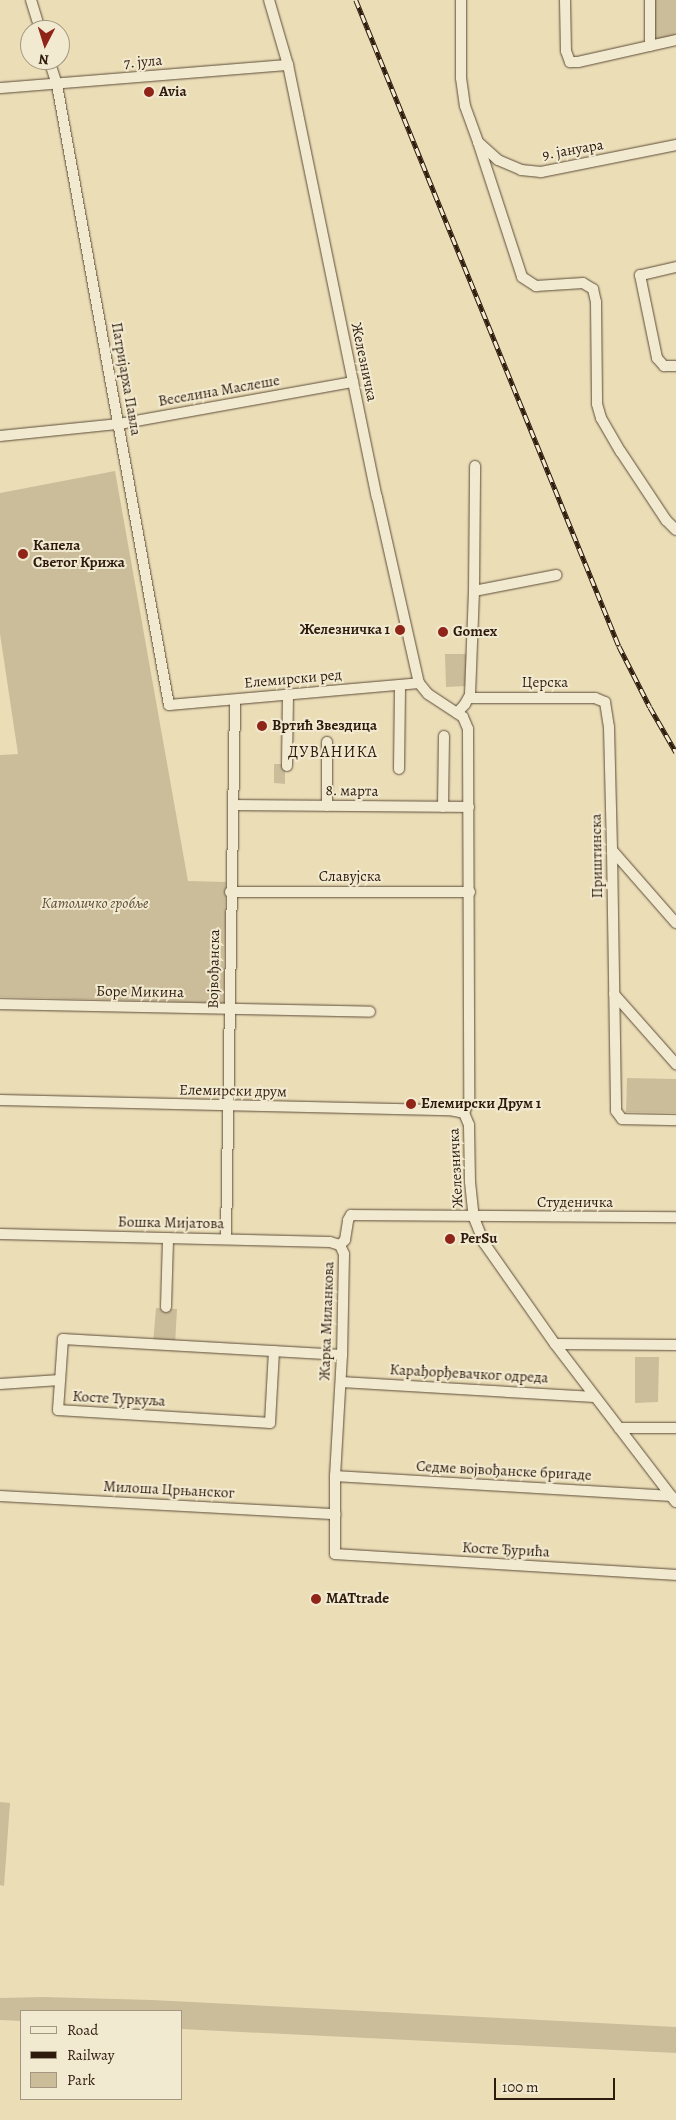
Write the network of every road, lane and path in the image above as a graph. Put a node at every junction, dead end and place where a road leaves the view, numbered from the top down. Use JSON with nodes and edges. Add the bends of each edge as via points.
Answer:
{"nodes":[{"id":1,"x":31,"y":0,"type":"edge"},
{"id":2,"x":270,"y":0,"type":"edge"},
{"id":3,"x":461,"y":0,"type":"edge"},
{"id":4,"x":565,"y":0,"type":"edge"},
{"id":5,"x":650,"y":0,"type":"edge"},
{"id":6,"x":37,"y":20,"type":"edge"},
{"id":7,"x":676,"y":40,"type":"edge"},
{"id":8,"x":650,"y":46,"type":"junction"},
{"id":9,"x":288,"y":65,"type":"junction"},
{"id":10,"x":52,"y":70,"type":"edge"},
{"id":11,"x":57,"y":85,"type":"junction"},
{"id":12,"x":0,"y":88,"type":"edge"},
{"id":13,"x":478,"y":142,"type":"junction"},
{"id":14,"x":676,"y":145,"type":"edge"},
{"id":15,"x":676,"y":267,"type":"edge"},
{"id":16,"x":676,"y":366,"type":"edge"},
{"id":17,"x":353,"y":382,"type":"junction"},
{"id":18,"x":119,"y":424,"type":"junction"},
{"id":19,"x":0,"y":436,"type":"edge"},
{"id":20,"x":475,"y":466,"type":"dead end"},
{"id":21,"x":676,"y":530,"type":"edge"},
{"id":22,"x":556,"y":575,"type":"dead end"},
{"id":23,"x":474,"y":591,"type":"junction"},
{"id":24,"x":419,"y":683,"type":"junction"},
{"id":25,"x":400,"y":685,"type":"junction"},
{"id":26,"x":288,"y":695,"type":"junction"},
{"id":27,"x":469,"y":698,"type":"junction"},
{"id":28,"x":235,"y":700,"type":"junction"},
{"id":29,"x":169,"y":705,"type":"joint"},
{"id":30,"x":457,"y":713,"type":"junction"},
{"id":31,"x":608,"y":717,"type":"joint"},
{"id":32,"x":444,"y":736,"type":"dead end"},
{"id":33,"x":327,"y":742,"type":"dead end"},
{"id":34,"x":287,"y":766,"type":"dead end"},
{"id":35,"x":399,"y":769,"type":"dead end"},
{"id":36,"x":234,"y":805,"type":"junction"},
{"id":37,"x":327,"y":806,"type":"junction"},
{"id":38,"x":443,"y":807,"type":"junction"},
{"id":39,"x":469,"y":807,"type":"junction"},
{"id":40,"x":612,"y":850,"type":"junction"},
{"id":41,"x":230,"y":892,"type":"junction"},
{"id":42,"x":470,"y":892,"type":"junction"},
{"id":43,"x":676,"y":923,"type":"edge"},
{"id":44,"x":614,"y":994,"type":"junction"},
{"id":45,"x":0,"y":1004,"type":"edge"},
{"id":46,"x":228,"y":1009,"type":"junction"},
{"id":47,"x":370,"y":1012,"type":"dead end"},
{"id":48,"x":676,"y":1064,"type":"edge"},
{"id":49,"x":0,"y":1100,"type":"edge"},
{"id":50,"x":227,"y":1107,"type":"junction"},
{"id":51,"x":464,"y":1113,"type":"junction"},
{"id":52,"x":676,"y":1120,"type":"edge"},
{"id":53,"x":474,"y":1218,"type":"junction"},
{"id":54,"x":676,"y":1218,"type":"edge"},
{"id":55,"x":0,"y":1234,"type":"edge"},
{"id":56,"x":168,"y":1238,"type":"junction"},
{"id":57,"x":226,"y":1240,"type":"junction"},
{"id":58,"x":340,"y":1245,"type":"junction"},
{"id":59,"x":166,"y":1307,"type":"dead end"},
{"id":60,"x":555,"y":1344,"type":"junction"},
{"id":61,"x":676,"y":1345,"type":"edge"},
{"id":62,"x":274,"y":1351,"type":"junction"},
{"id":63,"x":342,"y":1355,"type":"junction"},
{"id":64,"x":60,"y":1380,"type":"junction"},
{"id":65,"x":341,"y":1382,"type":"junction"},
{"id":66,"x":0,"y":1384,"type":"edge"},
{"id":67,"x":595,"y":1397,"type":"junction"},
{"id":68,"x":619,"y":1428,"type":"junction"},
{"id":69,"x":676,"y":1428,"type":"edge"},
{"id":70,"x":335,"y":1476,"type":"junction"},
{"id":71,"x":0,"y":1496,"type":"edge"},
{"id":72,"x":674,"y":1499,"type":"edge"},
{"id":73,"x":336,"y":1514,"type":"junction"},
{"id":74,"x":335,"y":1554,"type":"joint"},
{"id":75,"x":676,"y":1575,"type":"edge"}],
"edges":[{"from":1,"to":6,"type":"street"},
{"from":2,"to":9,"type":"street","name":"Железничка"},
{"from":3,"to":13,"type":"street","name":"9. јануара","via":[[461,78],[468,119]]},
{"from":4,"to":8,"type":"street","via":[[566,51],[570,62]]},
{"from":5,"to":8,"type":"street"},
{"from":7,"to":8,"type":"street"},
{"from":9,"to":11,"type":"street","name":"7. јула"},
{"from":9,"to":17,"type":"street","name":"Железничка"},
{"from":10,"to":11,"type":"street","name":"Патријарха Павла"},
{"from":11,"to":12,"type":"street","name":"7. јула"},
{"from":11,"to":18,"type":"street","name":"Патријарха Павла"},
{"from":13,"to":14,"type":"street","name":"9. јануара","via":[[504,164],[531,172]]},
{"from":13,"to":21,"type":"street","via":[[522,278],[536,286],[583,284],[593,289],[596,302],[597,404],[601,418],[666,520]]},
{"from":15,"to":16,"type":"street","via":[[640,275],[657,358],[664,366]]},
{"from":17,"to":18,"type":"street","name":"Веселина Маслеше"},
{"from":17,"to":24,"type":"street","name":"Железничка"},
{"from":18,"to":19,"type":"street","name":"Веселина Маслеше"},
{"from":18,"to":29,"type":"street","name":"Патријарха Павла"},
{"from":20,"to":23,"type":"street"},
{"from":22,"to":23,"type":"street"},
{"from":23,"to":27,"type":"street"},
{"from":24,"to":25,"type":"street","name":"Елемирски ред"},
{"from":24,"to":30,"type":"street","name":"Железничка","via":[[428,694]]},
{"from":25,"to":26,"type":"street","name":"Елемирски ред"},
{"from":25,"to":35,"type":"street"},
{"from":26,"to":28,"type":"street","name":"Елемирски ред"},
{"from":26,"to":34,"type":"street"},
{"from":27,"to":30,"type":"street"},
{"from":27,"to":31,"type":"street","name":"Церска","via":[[595,698],[606,702]]},
{"from":28,"to":29,"type":"street","name":"Елемирски ред"},
{"from":28,"to":36,"type":"street","name":"Војвођанска"},
{"from":30,"to":39,"type":"street","name":"Железничка","via":[[463,717],[469,735]]},
{"from":31,"to":40,"type":"street","name":"Приштинска"},
{"from":32,"to":38,"type":"street"},
{"from":33,"to":37,"type":"street"},
{"from":36,"to":37,"type":"street","name":"8. марта"},
{"from":36,"to":41,"type":"street","name":"Војвођанска"},
{"from":37,"to":38,"type":"street","name":"8. марта"},
{"from":38,"to":39,"type":"street","name":"8. марта"},
{"from":39,"to":42,"type":"street","name":"Железничка"},
{"from":40,"to":43,"type":"street"},
{"from":40,"to":44,"type":"street","name":"Приштинска"},
{"from":41,"to":42,"type":"street","name":"Славујска"},
{"from":41,"to":46,"type":"street","name":"Војвођанска"},
{"from":42,"to":51,"type":"street","name":"Железничка","via":[[469,1101]]},
{"from":44,"to":48,"type":"street"},
{"from":44,"to":52,"type":"street","name":"Приштинска","via":[[616,1115],[622,1119]]},
{"from":45,"to":46,"type":"street","name":"Боре Микина"},
{"from":46,"to":47,"type":"street","name":"Боре Микина"},
{"from":46,"to":50,"type":"street","name":"Војвођанска"},
{"from":49,"to":50,"type":"street","name":"Елемирски друм"},
{"from":50,"to":51,"type":"street","name":"Елемирски друм","via":[[450,1110]]},
{"from":50,"to":57,"type":"street","name":"Војвођанска"},
{"from":51,"to":53,"type":"street","name":"Железничка","via":[[469,1125]]},
{"from":53,"to":54,"type":"street","name":"Студеничка"},
{"from":53,"to":58,"type":"street","name":"Жарка Миланкова","via":[[351,1216],[345,1240]]},
{"from":53,"to":60,"type":"street","name":"Железничка","via":[[493,1258]]},
{"from":55,"to":56,"type":"street","name":"Бошка Мијатова"},
{"from":56,"to":57,"type":"street","name":"Бошка Мијатова"},
{"from":56,"to":59,"type":"street"},
{"from":57,"to":58,"type":"street","name":"Бошка Мијатова","via":[[330,1242]]},
{"from":58,"to":63,"type":"street","name":"Жарка Миланкова","via":[[344,1254]]},
{"from":60,"to":61,"type":"street"},
{"from":60,"to":67,"type":"street","name":"Железничка"},
{"from":62,"to":63,"type":"street","name":"Косте Туркуља"},
{"from":62,"to":64,"type":"street","name":"Косте Туркуља","via":[[63,1339]]},
{"from":62,"to":64,"type":"street","name":"Косте Туркуља","via":[[270,1423],[58,1410]]},
{"from":63,"to":65,"type":"street","name":"Жарка Миланкова"},
{"from":64,"to":66,"type":"street"},
{"from":65,"to":67,"type":"street","name":"Карађорђевачког одреда"},
{"from":65,"to":70,"type":"street","name":"Жарка Миланкова"},
{"from":67,"to":68,"type":"street","name":"Железничка"},
{"from":68,"to":69,"type":"street"},
{"from":68,"to":72,"type":"street","name":"Железничка"},
{"from":70,"to":72,"type":"street","name":"Седме војвођанске бригаде"},
{"from":70,"to":73,"type":"street","name":"Жарка Миланкова"},
{"from":71,"to":73,"type":"street","name":"Милоша Црњанског"},
{"from":73,"to":74,"type":"street","name":"Жарка Миланкова"},
{"from":74,"to":75,"type":"street","name":"Косте Ђурића"}]}
